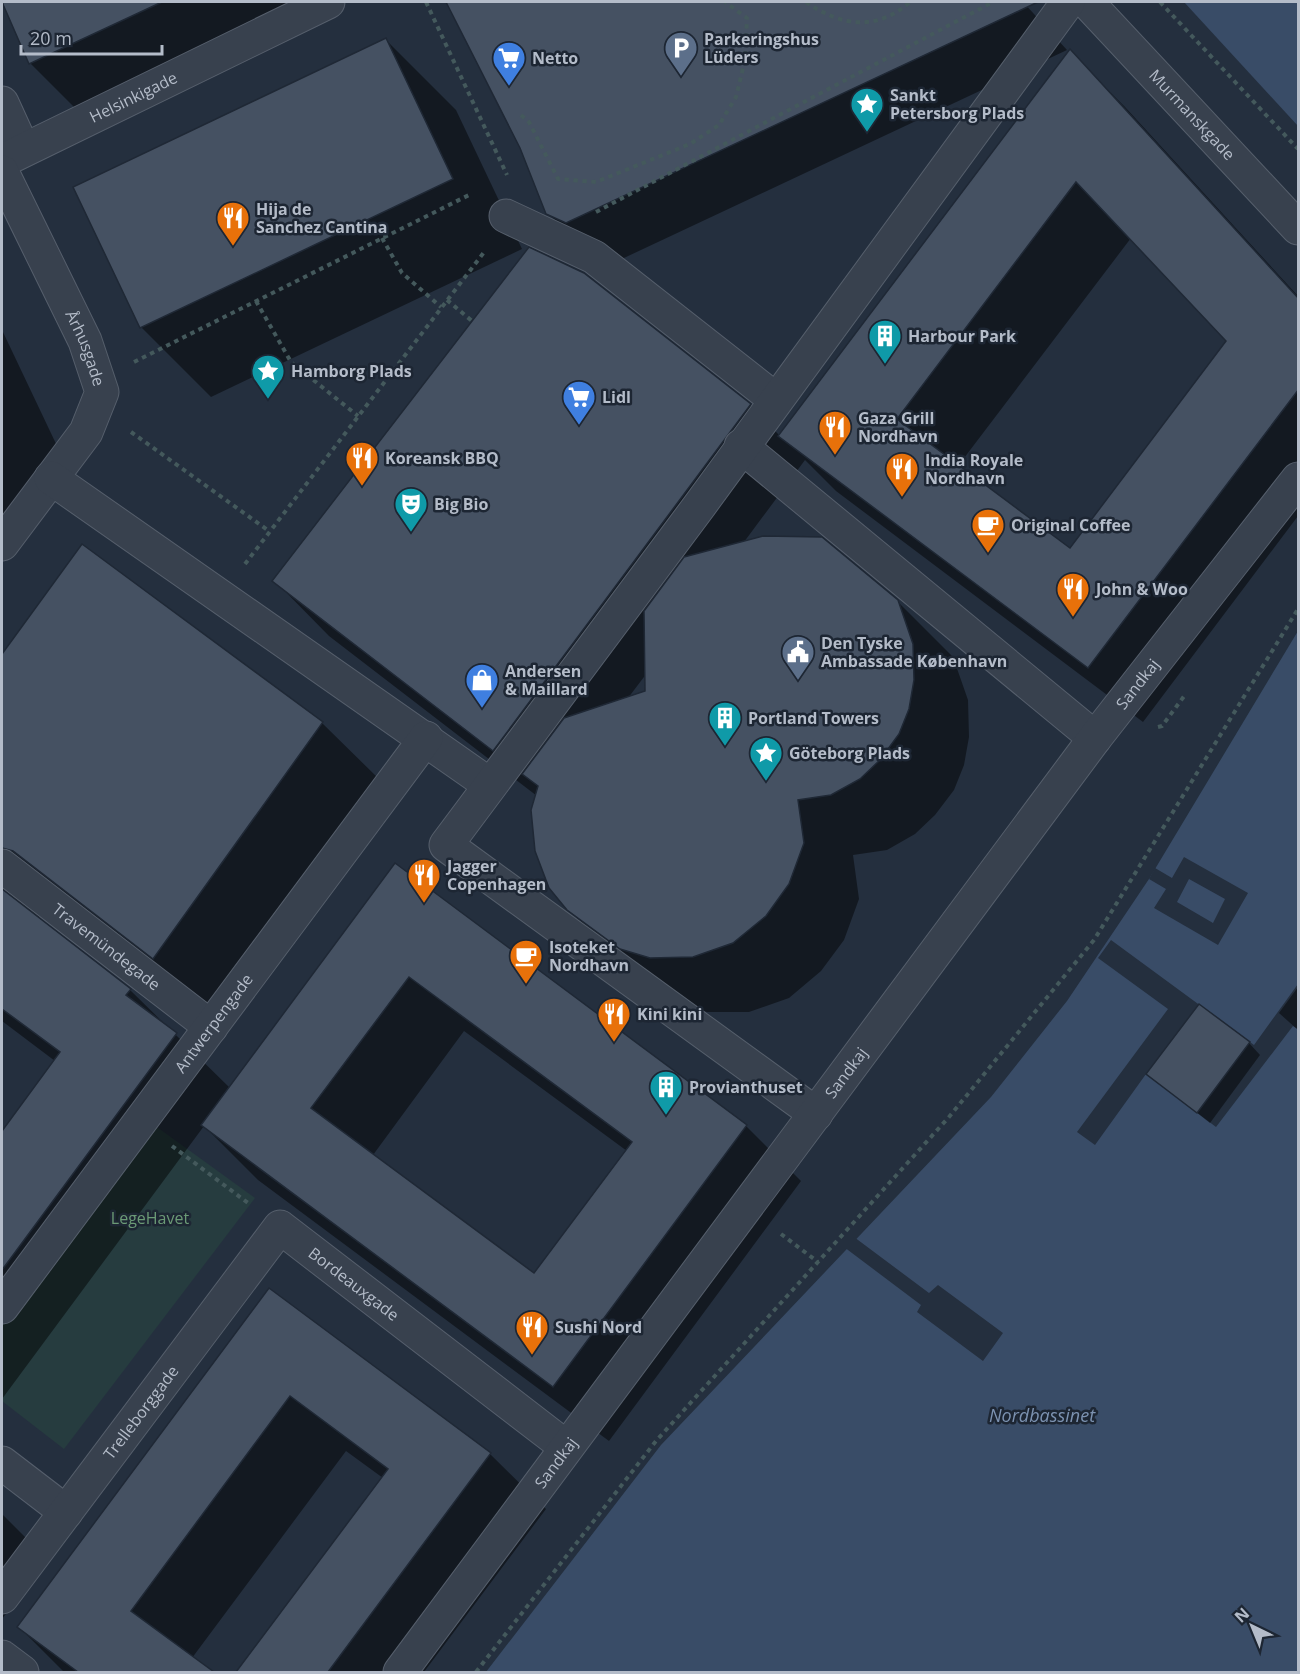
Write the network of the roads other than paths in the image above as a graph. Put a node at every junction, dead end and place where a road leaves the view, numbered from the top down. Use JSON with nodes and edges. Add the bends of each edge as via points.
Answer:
{"nodes":[{"id":1,"x":328,"y":2,"type":"edge"},
{"id":2,"x":1068,"y":2,"type":"edge"},
{"id":3,"x":1088,"y":2,"type":"edge"},
{"id":4,"x":2,"y":103,"type":"edge"},
{"id":5,"x":9,"y":161,"type":"edge"},
{"id":6,"x":506,"y":216,"type":"road end"},
{"id":7,"x":1299,"y":228,"type":"edge"},
{"id":8,"x":776,"y":400,"type":"junction"},
{"id":9,"x":741,"y":446,"type":"junction"},
{"id":10,"x":51,"y":478,"type":"junction"},
{"id":11,"x":1299,"y":479,"type":"edge"},
{"id":12,"x":2,"y":544,"type":"edge"},
{"id":13,"x":426,"y":738,"type":"junction"},
{"id":14,"x":1095,"y":738,"type":"junction"},
{"id":15,"x":490,"y":785,"type":"junction"},
{"id":16,"x":2,"y":866,"type":"edge"},
{"id":17,"x":211,"y":1027,"type":"junction"},
{"id":18,"x":816,"y":1114,"type":"junction"},
{"id":19,"x":280,"y":1227,"type":"joint"},
{"id":20,"x":2,"y":1307,"type":"edge"},
{"id":21,"x":567,"y":1447,"type":"junction"},
{"id":22,"x":2,"y":1463,"type":"edge"},
{"id":23,"x":66,"y":1512,"type":"junction"},
{"id":24,"x":2,"y":1597,"type":"edge"},
{"id":25,"x":2,"y":1657,"type":"edge"},
{"id":26,"x":22,"y":1672,"type":"edge"},
{"id":27,"x":400,"y":1672,"type":"edge"}],
"edges":[{"from":1,"to":5,"type":"street","name":"Helsinkigade"},
{"from":2,"to":8,"type":"street"},
{"from":3,"to":7,"type":"street","name":"Murmanskgade"},
{"from":4,"to":5,"type":"street","name":"Århusgade"},
{"from":5,"to":10,"type":"street","name":"Århusgade","via":[[86,340],[97,393],[86,432]]},
{"from":6,"to":8,"type":"street","via":[[594,257]]},
{"from":8,"to":9,"type":"street"},
{"from":9,"to":14,"type":"street"},
{"from":9,"to":15,"type":"street"},
{"from":10,"to":12,"type":"street","name":"Århusgade"},
{"from":10,"to":13,"type":"street"},
{"from":11,"to":14,"type":"street","name":"Sandkaj"},
{"from":13,"to":15,"type":"street"},
{"from":13,"to":17,"type":"street","name":"Antwerpengade"},
{"from":14,"to":18,"type":"street","name":"Sandkaj"},
{"from":15,"to":18,"type":"street","via":[[446,845]]},
{"from":16,"to":17,"type":"street","name":"Travemündegade"},
{"from":17,"to":20,"type":"street","name":"Antwerpengade"},
{"from":18,"to":21,"type":"street","name":"Sandkaj"},
{"from":19,"to":21,"type":"street","name":"Bordeauxgade"},
{"from":19,"to":23,"type":"street","name":"Trelleborggade"},
{"from":21,"to":27,"type":"street","name":"Sandkaj"},
{"from":22,"to":23,"type":"street"},
{"from":23,"to":24,"type":"street","name":"Trelleborggade"},
{"from":25,"to":26,"type":"street"}]}
